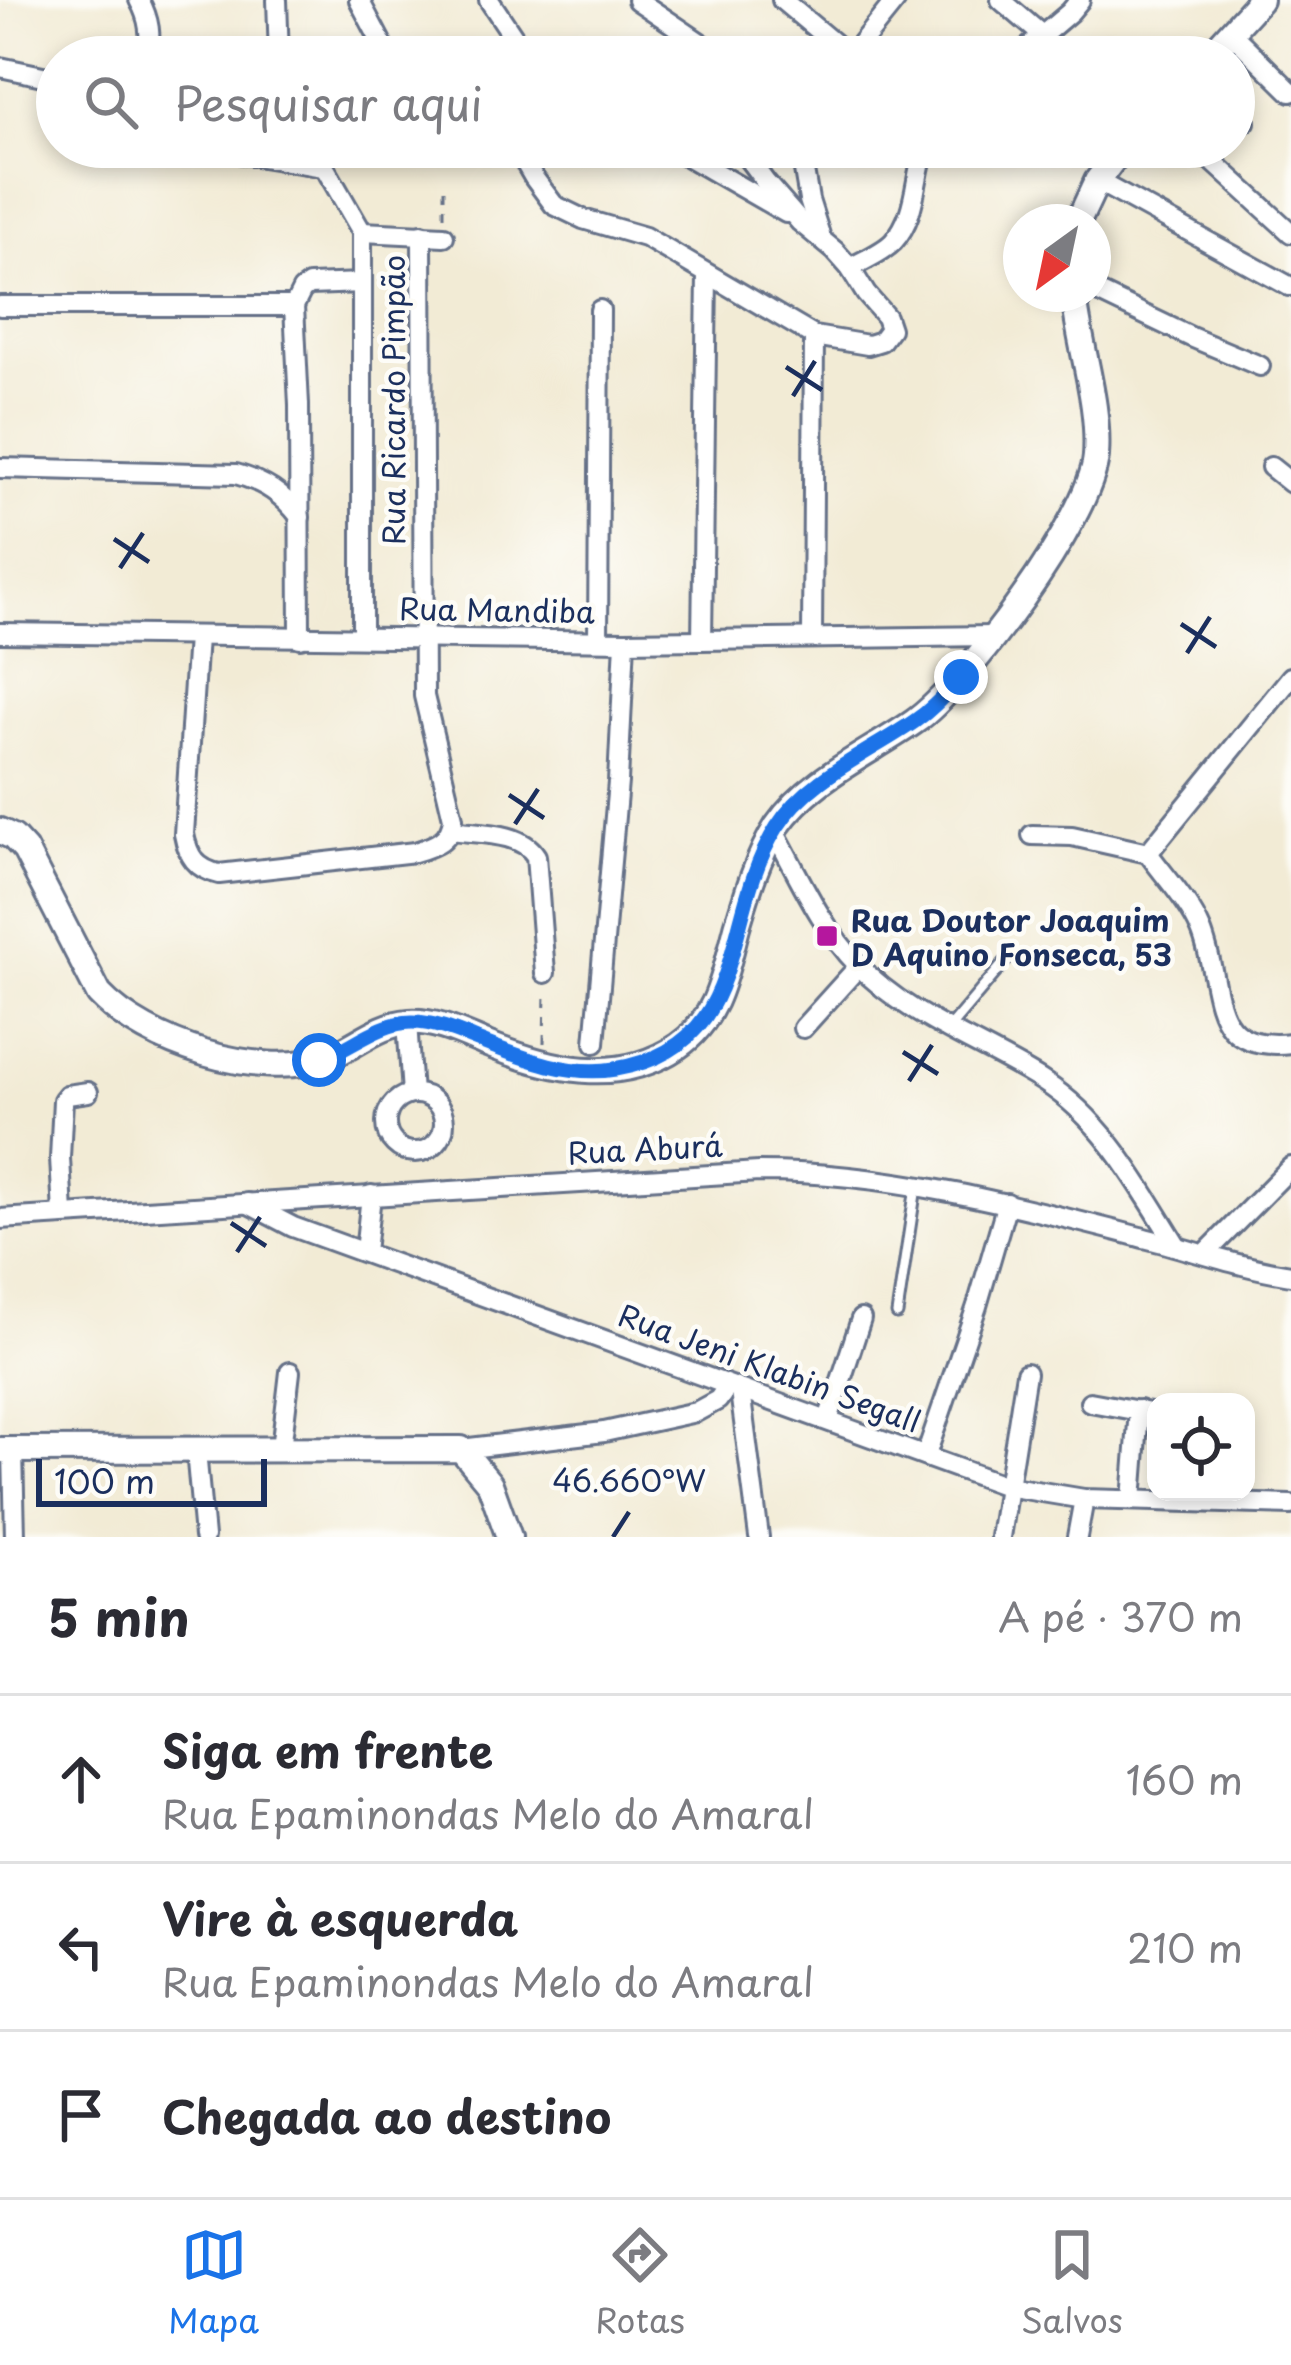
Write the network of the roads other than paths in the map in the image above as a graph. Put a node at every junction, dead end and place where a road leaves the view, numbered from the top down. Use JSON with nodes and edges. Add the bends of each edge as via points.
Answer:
{"nodes":[{"id":1,"x":140,"y":0,"type":"edge"},
{"id":2,"x":277,"y":0,"type":"edge"},
{"id":3,"x":359,"y":0,"type":"edge"},
{"id":4,"x":489,"y":0,"type":"edge"},
{"id":5,"x":637,"y":0,"type":"edge"},
{"id":6,"x":782,"y":0,"type":"edge"},
{"id":7,"x":896,"y":0,"type":"edge"},
{"id":8,"x":1001,"y":0,"type":"edge"},
{"id":9,"x":1080,"y":0,"type":"edge"},
{"id":10,"x":1260,"y":0,"type":"edge"},
{"id":11,"x":1230,"y":32,"type":"junction"},
{"id":12,"x":151,"y":36,"type":"edge"},
{"id":13,"x":278,"y":36,"type":"edge"},
{"id":14,"x":378,"y":36,"type":"edge"},
{"id":15,"x":506,"y":36,"type":"edge"},
{"id":16,"x":690,"y":36,"type":"edge"},
{"id":17,"x":825,"y":36,"type":"edge"},
{"id":18,"x":867,"y":36,"type":"edge"},
{"id":19,"x":1043,"y":36,"type":"joint"},
{"id":20,"x":1226,"y":36,"type":"edge"},
{"id":21,"x":1234,"y":36,"type":"edge"},
{"id":22,"x":1255,"y":57,"type":"edge"},
{"id":23,"x":0,"y":67,"type":"edge"},
{"id":24,"x":36,"y":75,"type":"edge"},
{"id":25,"x":1291,"y":92,"type":"edge"},
{"id":26,"x":325,"y":168,"type":"edge"},
{"id":27,"x":529,"y":168,"type":"edge"},
{"id":28,"x":707,"y":168,"type":"edge"},
{"id":29,"x":756,"y":168,"type":"edge"},
{"id":30,"x":804,"y":168,"type":"edge"},
{"id":31,"x":918,"y":168,"type":"edge"},
{"id":32,"x":1107,"y":168,"type":"edge"},
{"id":33,"x":1220,"y":168,"type":"edge"},
{"id":34,"x":1096,"y":182,"type":"junction"},
{"id":35,"x":1086,"y":204,"type":"edge"},
{"id":36,"x":800,"y":222,"type":"junction"},
{"id":37,"x":362,"y":232,"type":"junction"},
{"id":38,"x":1291,"y":232,"type":"edge"},
{"id":39,"x":422,"y":234,"type":"junction"},
{"id":40,"x":444,"y":236,"type":"road end"},
{"id":41,"x":821,"y":238,"type":"junction"},
{"id":42,"x":850,"y":268,"type":"junction"},
{"id":43,"x":707,"y":275,"type":"junction"},
{"id":44,"x":362,"y":283,"type":"junction"},
{"id":45,"x":1289,"y":286,"type":"edge"},
{"id":46,"x":1111,"y":298,"type":"edge"},
{"id":47,"x":0,"y":306,"type":"edge"},
{"id":48,"x":294,"y":306,"type":"junction"},
{"id":49,"x":600,"y":310,"type":"dead end"},
{"id":50,"x":1077,"y":312,"type":"edge"},
{"id":51,"x":814,"y":336,"type":"junction"},
{"id":52,"x":1260,"y":367,"type":"dead end"},
{"id":53,"x":1271,"y":467,"type":"dead end"},
{"id":54,"x":0,"y":468,"type":"edge"},
{"id":55,"x":1291,"y":483,"type":"edge"},
{"id":56,"x":300,"y":517,"type":"junction"},
{"id":57,"x":0,"y":633,"type":"edge"},
{"id":58,"x":993,"y":636,"type":"junction"},
{"id":59,"x":197,"y":637,"type":"junction"},
{"id":60,"x":300,"y":638,"type":"junction"},
{"id":61,"x":362,"y":638,"type":"junction"},
{"id":62,"x":812,"y":638,"type":"junction"},
{"id":63,"x":422,"y":639,"type":"junction"},
{"id":64,"x":598,"y":640,"type":"junction"},
{"id":65,"x":702,"y":640,"type":"junction"},
{"id":66,"x":625,"y":641,"type":"junction"},
{"id":67,"x":1291,"y":677,"type":"edge"},
{"id":68,"x":452,"y":830,"type":"junction"},
{"id":69,"x":0,"y":831,"type":"edge"},
{"id":70,"x":774,"y":831,"type":"junction"},
{"id":71,"x":1032,"y":835,"type":"dead end"},
{"id":72,"x":1148,"y":853,"type":"junction"},
{"id":73,"x":1005,"y":962,"type":"dead end"},
{"id":74,"x":859,"y":966,"type":"junction"},
{"id":75,"x":545,"y":973,"type":"road end"},
{"id":76,"x":407,"y":1022,"type":"junction"},
{"id":77,"x":803,"y":1028,"type":"dead end"},
{"id":78,"x":948,"y":1029,"type":"junction"},
{"id":79,"x":596,"y":1043,"type":"dead end"},
{"id":80,"x":1291,"y":1043,"type":"edge"},
{"id":81,"x":88,"y":1092,"type":"dead end"},
{"id":82,"x":412,"y":1094,"type":"junction"},
{"id":83,"x":414,"y":1152,"type":"junction"},
{"id":84,"x":1291,"y":1167,"type":"edge"},
{"id":85,"x":916,"y":1187,"type":"junction"},
{"id":86,"x":414,"y":1192,"type":"junction"},
{"id":87,"x":371,"y":1195,"type":"junction"},
{"id":88,"x":247,"y":1203,"type":"junction"},
{"id":89,"x":1007,"y":1203,"type":"junction"},
{"id":90,"x":63,"y":1214,"type":"junction"},
{"id":91,"x":0,"y":1219,"type":"edge"},
{"id":92,"x":1177,"y":1246,"type":"junction"},
{"id":93,"x":365,"y":1252,"type":"junction"},
{"id":94,"x":1205,"y":1254,"type":"junction"},
{"id":95,"x":1288,"y":1275,"type":"edge"},
{"id":96,"x":897,"y":1314,"type":"dead end"},
{"id":97,"x":860,"y":1319,"type":"dead end"},
{"id":98,"x":290,"y":1372,"type":"dead end"},
{"id":99,"x":1026,"y":1373,"type":"dead end"},
{"id":100,"x":734,"y":1388,"type":"junction"},
{"id":101,"x":1090,"y":1402,"type":"dead end"},
{"id":102,"x":1147,"y":1412,"type":"edge"},
{"id":103,"x":827,"y":1420,"type":"junction"},
{"id":104,"x":281,"y":1449,"type":"junction"},
{"id":105,"x":461,"y":1449,"type":"junction"},
{"id":106,"x":6,"y":1450,"type":"edge"},
{"id":107,"x":196,"y":1451,"type":"junction"},
{"id":108,"x":926,"y":1455,"type":"junction"},
{"id":109,"x":1006,"y":1486,"type":"junction"},
{"id":110,"x":1084,"y":1499,"type":"junction"},
{"id":111,"x":1132,"y":1500,"type":"junction"},
{"id":112,"x":1291,"y":1505,"type":"edge"},
{"id":113,"x":15,"y":1537,"type":"edge"},
{"id":114,"x":204,"y":1537,"type":"edge"},
{"id":115,"x":509,"y":1537,"type":"edge"},
{"id":116,"x":759,"y":1537,"type":"edge"},
{"id":117,"x":1000,"y":1537,"type":"edge"},
{"id":118,"x":1077,"y":1537,"type":"edge"}],
"edges":[{"from":1,"to":12,"type":"street"},
{"from":2,"to":13,"type":"street"},
{"from":3,"to":14,"type":"street"},
{"from":4,"to":15,"type":"street"},
{"from":5,"to":16,"type":"street"},
{"from":6,"to":17,"type":"street"},
{"from":7,"to":18,"type":"street"},
{"from":8,"to":19,"type":"street"},
{"from":9,"to":19,"type":"street"},
{"from":10,"to":11,"type":"street"},
{"from":11,"to":20,"type":"street"},
{"from":11,"to":21,"type":"street"},
{"from":22,"to":25,"type":"street"},
{"from":23,"to":24,"type":"street"},
{"from":26,"to":37,"type":"street"},
{"from":27,"to":43,"type":"street","via":[[554,205],[645,237]]},
{"from":28,"to":36,"type":"street"},
{"from":29,"to":36,"type":"street"},
{"from":30,"to":41,"type":"street"},
{"from":31,"to":42,"type":"street","via":[[903,228]]},
{"from":32,"to":34,"type":"street"},
{"from":33,"to":38,"type":"street"},
{"from":34,"to":35,"type":"street"},
{"from":34,"to":45,"type":"street"},
{"from":36,"to":41,"type":"street"},
{"from":37,"to":39,"type":"street"},
{"from":37,"to":44,"type":"street"},
{"from":39,"to":40,"type":"street"},
{"from":39,"to":63,"type":"street","name":"Rua Ricardo Pimpão"},
{"from":41,"to":42,"type":"street"},
{"from":42,"to":51,"type":"street","via":[[890,329],[875,344]]},
{"from":43,"to":51,"type":"street"},
{"from":43,"to":65,"type":"street"},
{"from":44,"to":48,"type":"street","via":[[309,285]]},
{"from":44,"to":61,"type":"street"},
{"from":46,"to":52,"type":"street"},
{"from":47,"to":48,"type":"street"},
{"from":48,"to":56,"type":"street"},
{"from":49,"to":64,"type":"street"},
{"from":50,"to":58,"type":"street","via":[[1094,412],[1094,470],[1050,557]]},
{"from":51,"to":62,"type":"street"},
{"from":53,"to":55,"type":"street"},
{"from":54,"to":56,"type":"street","via":[[236,474],[286,498]]},
{"from":56,"to":60,"type":"street"},
{"from":57,"to":59,"type":"street","name":"Rua Mandiba"},
{"from":58,"to":62,"type":"street","name":"Rua Mandiba"},
{"from":58,"to":70,"type":"street","via":[[935,706],[832,774]]},
{"from":59,"to":60,"type":"street","name":"Rua Mandiba"},
{"from":59,"to":68,"type":"street","via":[[184,834],[196,864],[219,874],[415,852]]},
{"from":60,"to":61,"type":"street","name":"Rua Mandiba"},
{"from":61,"to":63,"type":"street","name":"Rua Mandiba"},
{"from":62,"to":65,"type":"street","name":"Rua Mandiba"},
{"from":63,"to":64,"type":"street","name":"Rua Mandiba"},
{"from":63,"to":68,"type":"street","name":"Rua Ricardo Pimpão","via":[[425,710]]},
{"from":64,"to":66,"type":"street","name":"Rua Mandiba"},
{"from":65,"to":66,"type":"street","name":"Rua Mandiba"},
{"from":66,"to":79,"type":"street"},
{"from":67,"to":72,"type":"street"},
{"from":68,"to":75,"type":"street","via":[[531,848]]},
{"from":69,"to":76,"type":"street","via":[[25,850],[99,994],[167,1039],[226,1058],[295,1065]]},
{"from":70,"to":74,"type":"street"},
{"from":70,"to":76,"type":"street","via":[[712,1010],[674,1049],[592,1072]]},
{"from":71,"to":72,"type":"street"},
{"from":72,"to":80,"type":"street","via":[[1201,930],[1231,1029],[1260,1045]]},
{"from":73,"to":78,"type":"lane"},
{"from":74,"to":77,"type":"street"},
{"from":74,"to":78,"type":"street"},
{"from":76,"to":82,"type":"street"},
{"from":78,"to":92,"type":"street","via":[[1046,1083],[1086,1117]]},
{"from":81,"to":90,"type":"street","via":[[63,1100]]},
{"from":82,"to":83,"type":"street","via":[[396,1101],[386,1124],[392,1141]]},
{"from":82,"to":83,"type":"street","via":[[436,1103],[444,1126],[437,1142]]},
{"from":83,"to":86,"type":"street"},
{"from":84,"to":94,"type":"street"},
{"from":85,"to":86,"type":"street","name":"Rua Aburá","via":[[759,1172]]},
{"from":85,"to":89,"type":"street","name":"Rua Aburá"},
{"from":85,"to":96,"type":"lane"},
{"from":86,"to":87,"type":"street","name":"Rua Aburá"},
{"from":87,"to":88,"type":"street","name":"Rua Aburá"},
{"from":87,"to":93,"type":"street"},
{"from":88,"to":90,"type":"street","name":"Rua Aburá"},
{"from":88,"to":93,"type":"street","name":"Rua Jeni Klabin Segall"},
{"from":89,"to":92,"type":"street","name":"Rua Aburá"},
{"from":89,"to":108,"type":"street"},
{"from":90,"to":91,"type":"street","name":"Rua Aburá"},
{"from":92,"to":94,"type":"street","name":"Rua Aburá"},
{"from":93,"to":100,"type":"street","name":"Rua Jeni Klabin Segall"},
{"from":94,"to":95,"type":"street","name":"Rua Aburá"},
{"from":97,"to":103,"type":"street"},
{"from":98,"to":104,"type":"street"},
{"from":99,"to":109,"type":"street"},
{"from":100,"to":103,"type":"street","name":"Rua Jeni Klabin Segall"},
{"from":100,"to":105,"type":"street","via":[[696,1412]]},
{"from":100,"to":116,"type":"street"},
{"from":101,"to":102,"type":"street"},
{"from":102,"to":111,"type":"street"},
{"from":103,"to":108,"type":"street","name":"Rua Jeni Klabin Segall"},
{"from":104,"to":105,"type":"street"},
{"from":104,"to":107,"type":"street"},
{"from":105,"to":115,"type":"street","via":[[490,1484]]},
{"from":106,"to":107,"type":"street"},
{"from":106,"to":113,"type":"street"},
{"from":107,"to":114,"type":"street"},
{"from":108,"to":109,"type":"street","name":"Rua Jeni Klabin Segall"},
{"from":109,"to":110,"type":"street","name":"Rua Jeni Klabin Segall"},
{"from":109,"to":117,"type":"street"},
{"from":110,"to":111,"type":"street","name":"Rua Jeni Klabin Segall"},
{"from":110,"to":118,"type":"street"},
{"from":111,"to":112,"type":"street","name":"Rua Jeni Klabin Segall"}]}
